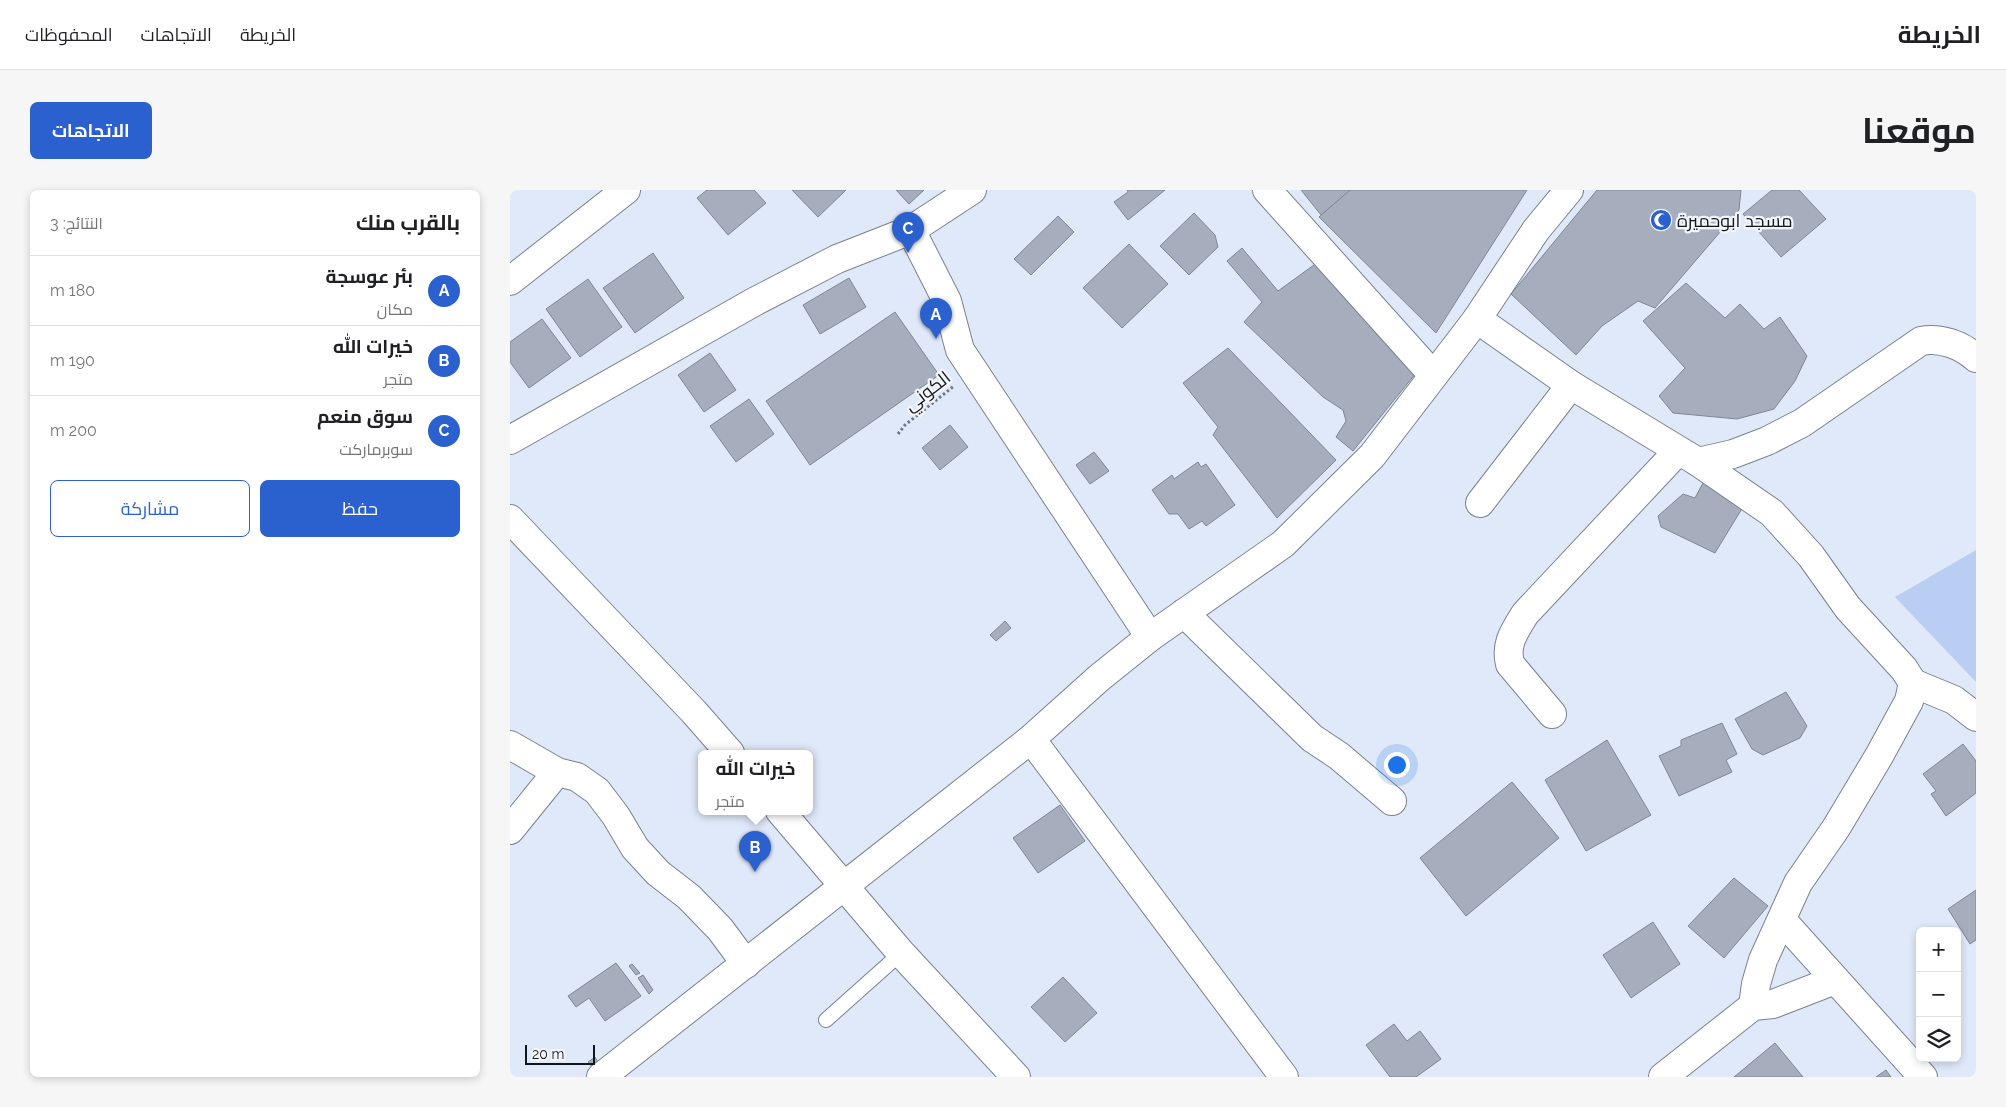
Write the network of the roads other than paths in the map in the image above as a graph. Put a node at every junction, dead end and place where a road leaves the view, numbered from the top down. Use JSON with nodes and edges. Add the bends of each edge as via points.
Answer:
{"nodes":[{"id":1,"x":626,"y":190,"type":"edge"},
{"id":2,"x":1267,"y":190,"type":"edge"},
{"id":3,"x":1569,"y":190,"type":"edge"},
{"id":4,"x":960,"y":193,"type":"edge"},
{"id":5,"x":911,"y":230,"type":"junction"},
{"id":6,"x":510,"y":281,"type":"edge"},
{"id":7,"x":1477,"y":319,"type":"junction"},
{"id":8,"x":1974,"y":354,"type":"edge"},
{"id":9,"x":1433,"y":376,"type":"junction"},
{"id":10,"x":1571,"y":385,"type":"junction"},
{"id":11,"x":510,"y":440,"type":"edge"},
{"id":12,"x":1688,"y":457,"type":"junction"},
{"id":13,"x":1480,"y":503,"type":"dead end"},
{"id":14,"x":510,"y":519,"type":"edge"},
{"id":15,"x":1184,"y":613,"type":"junction"},
{"id":16,"x":1150,"y":637,"type":"junction"},
{"id":17,"x":1913,"y":683,"type":"junction"},
{"id":18,"x":1552,"y":714,"type":"dead end"},
{"id":19,"x":1976,"y":716,"type":"edge"},
{"id":20,"x":1031,"y":739,"type":"junction"},
{"id":21,"x":510,"y":745,"type":"edge"},
{"id":22,"x":727,"y":750,"type":"edge"},
{"id":23,"x":557,"y":772,"type":"junction"},
{"id":24,"x":1392,"y":801,"type":"dead end"},
{"id":25,"x":784,"y":815,"type":"edge"},
{"id":26,"x":510,"y":830,"type":"edge"},
{"id":27,"x":846,"y":886,"type":"junction"},
{"id":28,"x":1782,"y":920,"type":"junction"},
{"id":29,"x":902,"y":953,"type":"junction"},
{"id":30,"x":746,"y":964,"type":"junction"},
{"id":31,"x":1835,"y":980,"type":"junction"},
{"id":32,"x":1753,"y":1006,"type":"junction"},
{"id":33,"x":826,"y":1020,"type":"dead end"},
{"id":34,"x":602,"y":1077,"type":"edge"},
{"id":35,"x":1016,"y":1077,"type":"edge"},
{"id":36,"x":1284,"y":1077,"type":"edge"},
{"id":37,"x":1663,"y":1077,"type":"edge"},
{"id":38,"x":1923,"y":1077,"type":"edge"}],
"edges":[{"from":1,"to":6,"type":"street"},
{"from":2,"to":9,"type":"street"},
{"from":3,"to":7,"type":"street","via":[[1536,230]]},
{"from":4,"to":5,"type":"street"},
{"from":5,"to":11,"type":"street","via":[[837,259],[754,302]]},
{"from":5,"to":16,"type":"street","via":[[947,301],[957,343]]},
{"from":7,"to":9,"type":"street"},
{"from":7,"to":10,"type":"street"},
{"from":8,"to":12,"type":"street","via":[[1940,339],[1921,341],[1802,423],[1767,441],[1732,454]]},
{"from":9,"to":15,"type":"street","via":[[1372,456],[1283,544]]},
{"from":10,"to":12,"type":"street"},
{"from":10,"to":13,"type":"street"},
{"from":12,"to":17,"type":"street","via":[[1772,513],[1811,556],[1848,608]]},
{"from":12,"to":18,"type":"street","via":[[1524,614],[1509,641],[1507,654],[1510,664]]},
{"from":14,"to":22,"type":"street"},
{"from":15,"to":16,"type":"street"},
{"from":15,"to":24,"type":"street","via":[[1312,738],[1339,756]]},
{"from":16,"to":20,"type":"street"},
{"from":17,"to":19,"type":"street","via":[[1954,700]]},
{"from":17,"to":28,"type":"street","via":[[1909,701],[1883,749],[1798,884]]},
{"from":20,"to":27,"type":"street"},
{"from":20,"to":36,"type":"street"},
{"from":21,"to":23,"type":"street"},
{"from":23,"to":26,"type":"street"},
{"from":23,"to":30,"type":"street","via":[[577,777],[597,791],[635,848],[658,874],[695,903],[720,929]]},
{"from":25,"to":27,"type":"street"},
{"from":27,"to":29,"type":"street"},
{"from":27,"to":30,"type":"street"},
{"from":28,"to":31,"type":"street"},
{"from":28,"to":32,"type":"street","via":[[1763,960]]},
{"from":29,"to":33,"type":"lane"},
{"from":29,"to":35,"type":"street"},
{"from":30,"to":34,"type":"street"},
{"from":31,"to":32,"type":"street","via":[[1774,1004]]},
{"from":31,"to":38,"type":"street"},
{"from":32,"to":37,"type":"street"}]}
